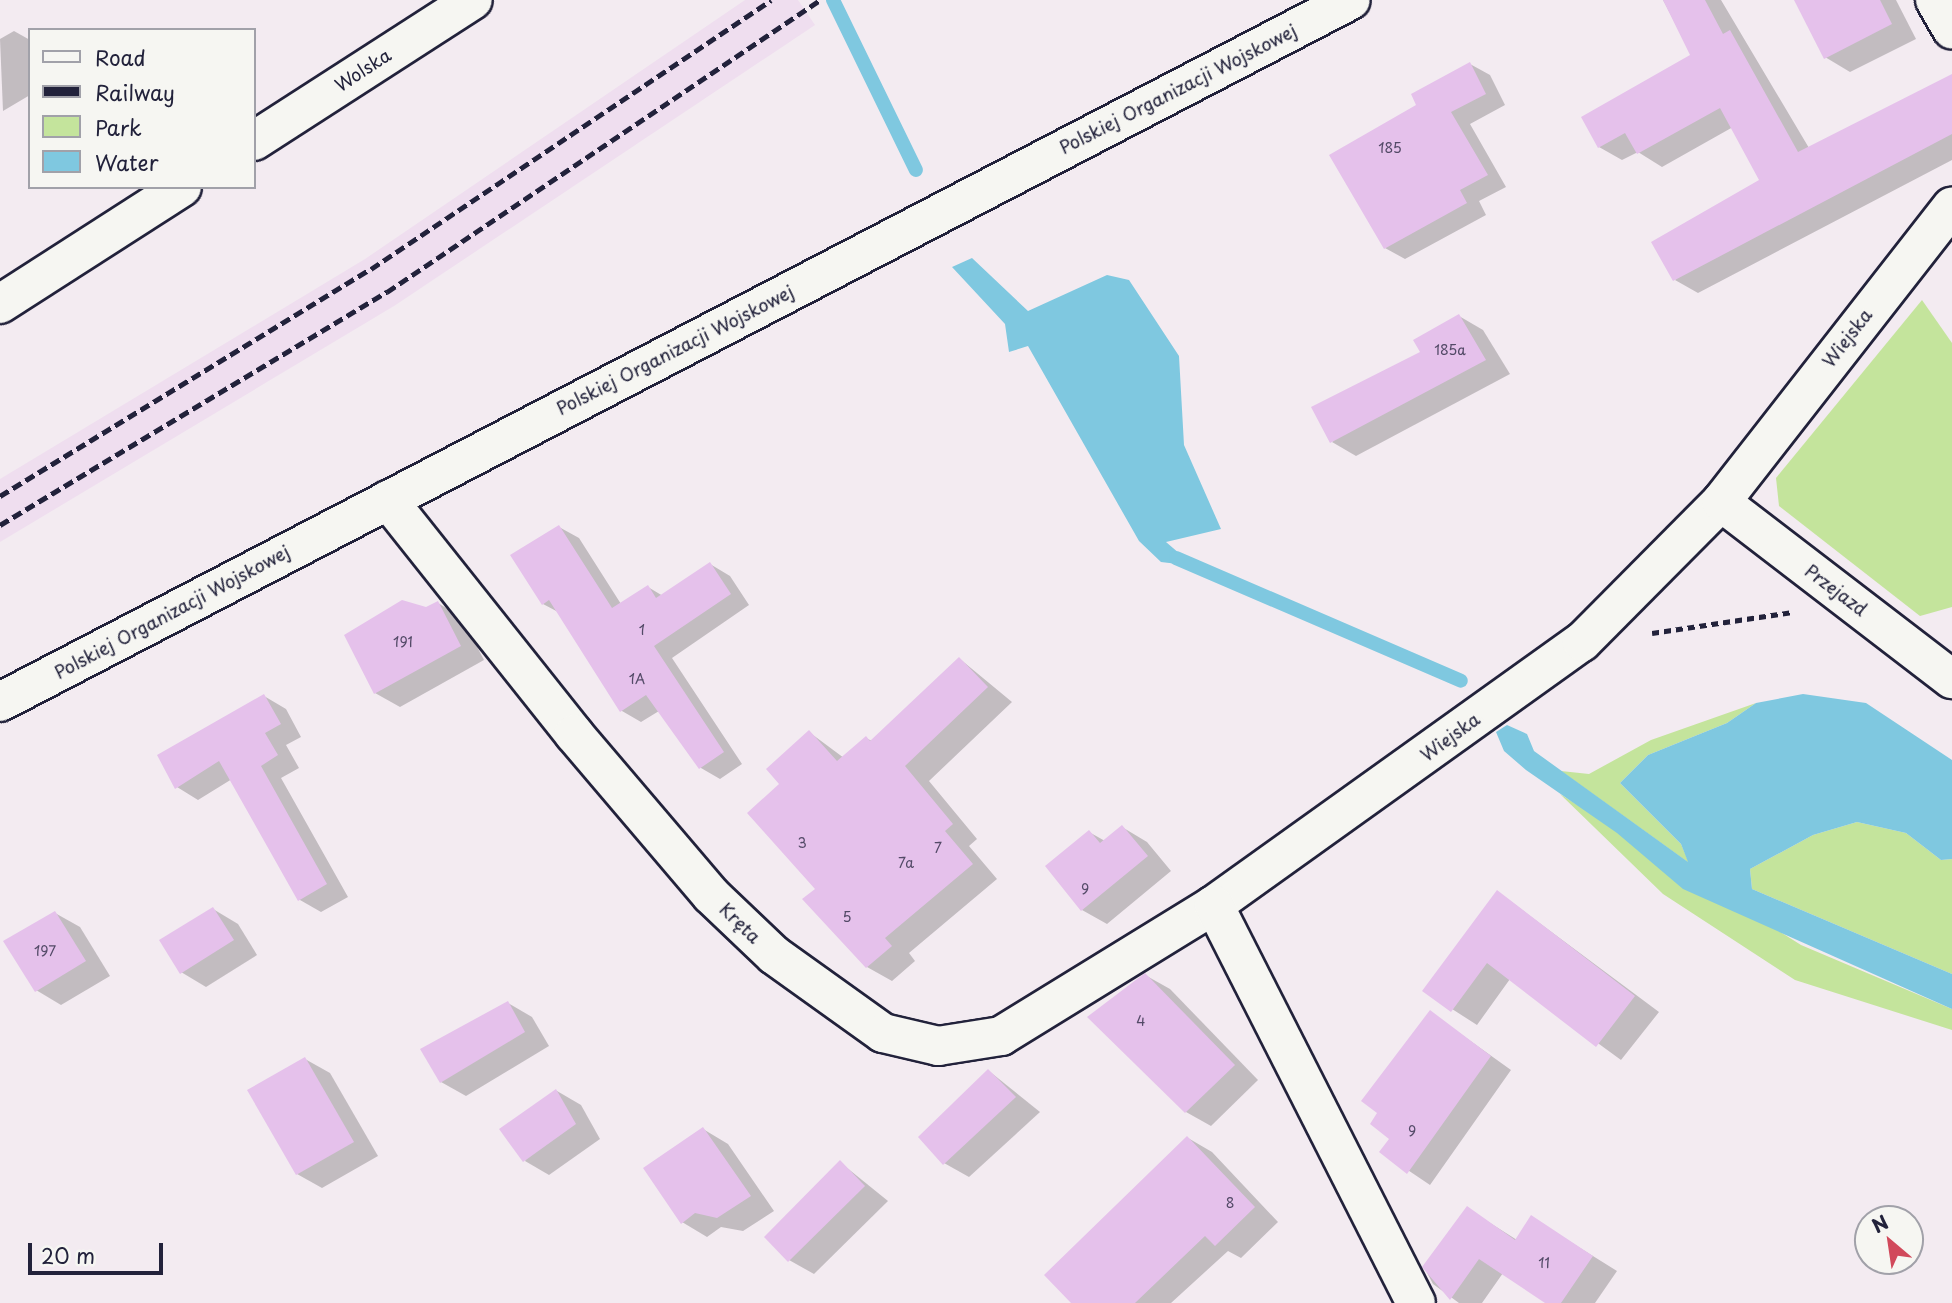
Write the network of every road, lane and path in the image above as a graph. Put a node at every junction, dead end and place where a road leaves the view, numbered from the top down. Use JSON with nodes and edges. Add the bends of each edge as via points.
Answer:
{"nodes":[{"id":1,"x":473,"y":0,"type":"edge"},
{"id":2,"x":1351,"y":0,"type":"edge"},
{"id":3,"x":1935,"y":0,"type":"edge"},
{"id":4,"x":1952,"y":30,"type":"edge"},
{"id":5,"x":256,"y":140,"type":"edge"},
{"id":6,"x":179,"y":189,"type":"edge"},
{"id":7,"x":1952,"y":206,"type":"edge"},
{"id":8,"x":0,"y":304,"type":"edge"},
{"id":9,"x":388,"y":500,"type":"junction"},
{"id":10,"x":1721,"y":502,"type":"junction"},
{"id":11,"x":1802,"y":613,"type":"dead end"},
{"id":12,"x":1582,"y":642,"type":"junction"},
{"id":13,"x":1952,"y":679,"type":"edge"},
{"id":14,"x":0,"y":702,"type":"edge"},
{"id":15,"x":1214,"y":905,"type":"junction"},
{"id":16,"x":1416,"y":1303,"type":"edge"}],
"edges":[{"from":1,"to":5,"type":"street","name":"Wolska"},
{"from":2,"to":9,"type":"street","name":"Polskiej Organizacji Wojskowej"},
{"from":3,"to":4,"type":"street"},
{"from":6,"to":8,"type":"street"},
{"from":7,"to":10,"type":"street","name":"Wiejska"},
{"from":9,"to":14,"type":"street","name":"Polskiej Organizacji Wojskowej"},
{"from":9,"to":15,"type":"street","name":"Kręta","via":[[710,895],[774,955],[883,1033],[937,1046],[1001,1035]]},
{"from":10,"to":12,"type":"street","name":"Wiejska"},
{"from":10,"to":13,"type":"street","name":"Przejazd"},
{"from":11,"to":12,"type":"path"},
{"from":12,"to":15,"type":"street","name":"Wiejska"},
{"from":15,"to":16,"type":"street"}]}
